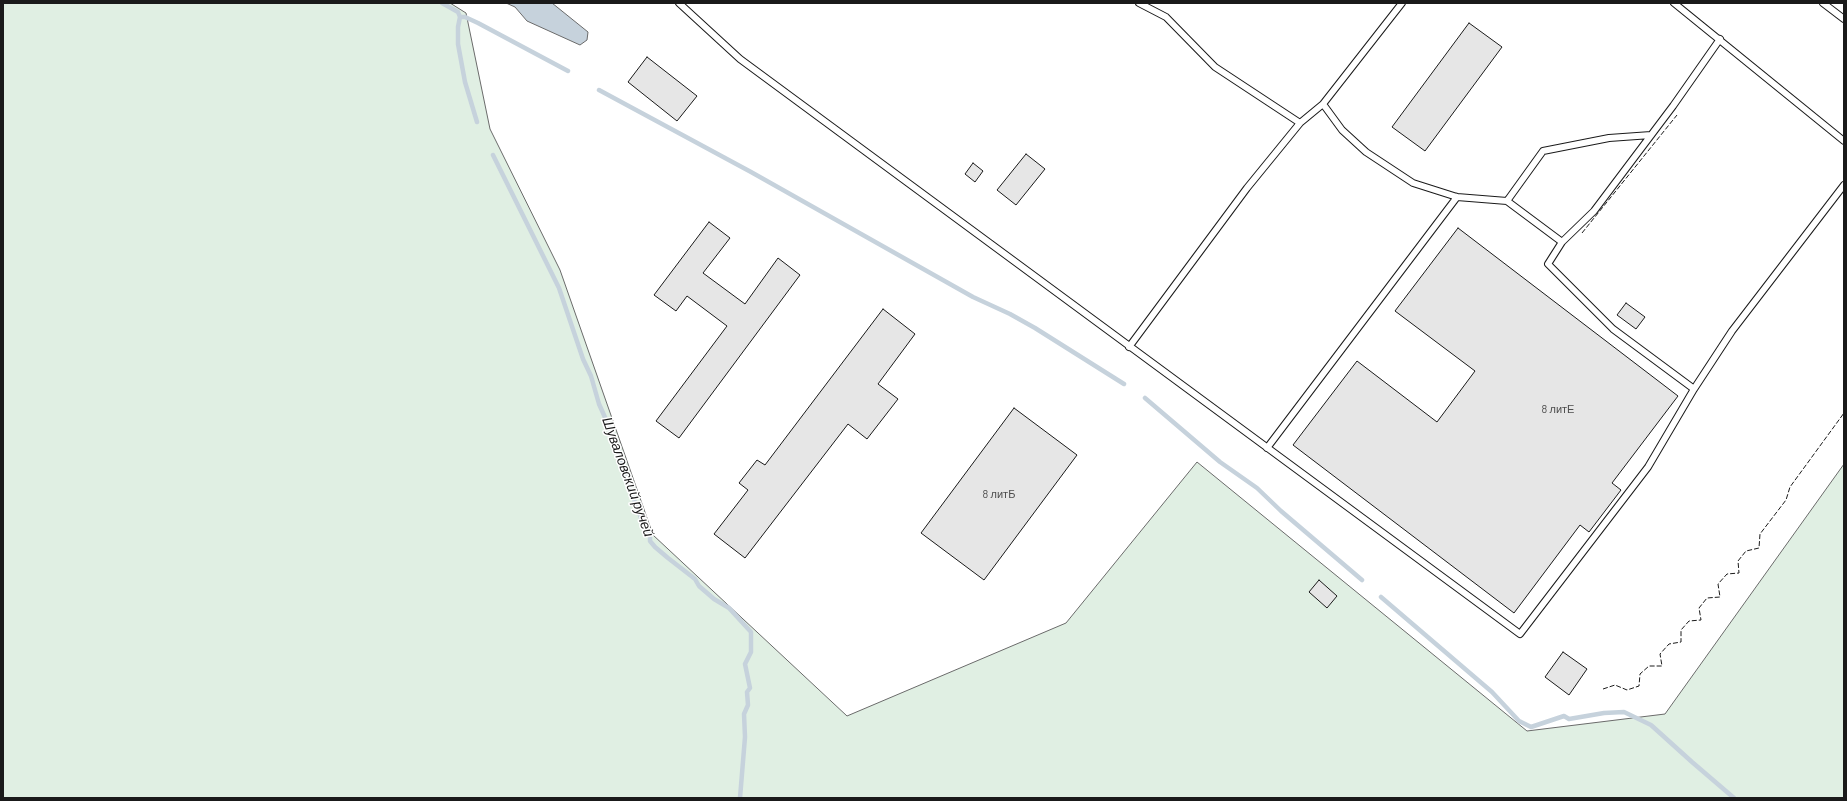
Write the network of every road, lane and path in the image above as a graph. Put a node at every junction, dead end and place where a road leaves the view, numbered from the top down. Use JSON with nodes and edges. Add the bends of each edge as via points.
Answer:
{"nodes":[{"id":1,"x":679,"y":3,"type":"edge"},
{"id":2,"x":1139,"y":3,"type":"edge"},
{"id":3,"x":1402,"y":3,"type":"edge"},
{"id":4,"x":1674,"y":3,"type":"edge"},
{"id":5,"x":1823,"y":3,"type":"edge"},
{"id":6,"x":1844,"y":19,"type":"edge"},
{"id":7,"x":1720,"y":39,"type":"junction"},
{"id":8,"x":1322,"y":104,"type":"junction"},
{"id":9,"x":1300,"y":123,"type":"junction"},
{"id":10,"x":1651,"y":135,"type":"junction"},
{"id":11,"x":1844,"y":141,"type":"edge"},
{"id":12,"x":1844,"y":185,"type":"edge"},
{"id":13,"x":1456,"y":197,"type":"junction"},
{"id":14,"x":1506,"y":201,"type":"junction"},
{"id":15,"x":1562,"y":242,"type":"junction"},
{"id":16,"x":1129,"y":347,"type":"junction"},
{"id":17,"x":1694,"y":389,"type":"junction"},
{"id":18,"x":1267,"y":448,"type":"junction"}],
"edges":[{"from":1,"to":16,"type":"lane","via":[[740,59]]},
{"from":2,"to":9,"type":"lane","via":[[1166,18],[1215,67]]},
{"from":3,"to":8,"type":"lane"},
{"from":4,"to":7,"type":"lane"},
{"from":5,"to":6,"type":"lane"},
{"from":7,"to":10,"type":"lane"},
{"from":7,"to":11,"type":"lane"},
{"from":8,"to":9,"type":"lane"},
{"from":8,"to":13,"type":"lane","via":[[1342,130],[1366,152],[1413,183]]},
{"from":9,"to":16,"type":"lane","via":[[1247,188]]},
{"from":10,"to":14,"type":"lane","via":[[1609,138],[1544,151]]},
{"from":10,"to":15,"type":"lane","via":[[1594,211]]},
{"from":12,"to":17,"type":"lane","via":[[1732,330]]},
{"from":13,"to":14,"type":"lane"},
{"from":13,"to":18,"type":"lane"},
{"from":14,"to":15,"type":"lane"},
{"from":15,"to":17,"type":"lane","via":[[1548,264],[1613,329]]},
{"from":16,"to":18,"type":"lane"},
{"from":17,"to":18,"type":"lane","via":[[1648,466],[1520,634]]}]}
